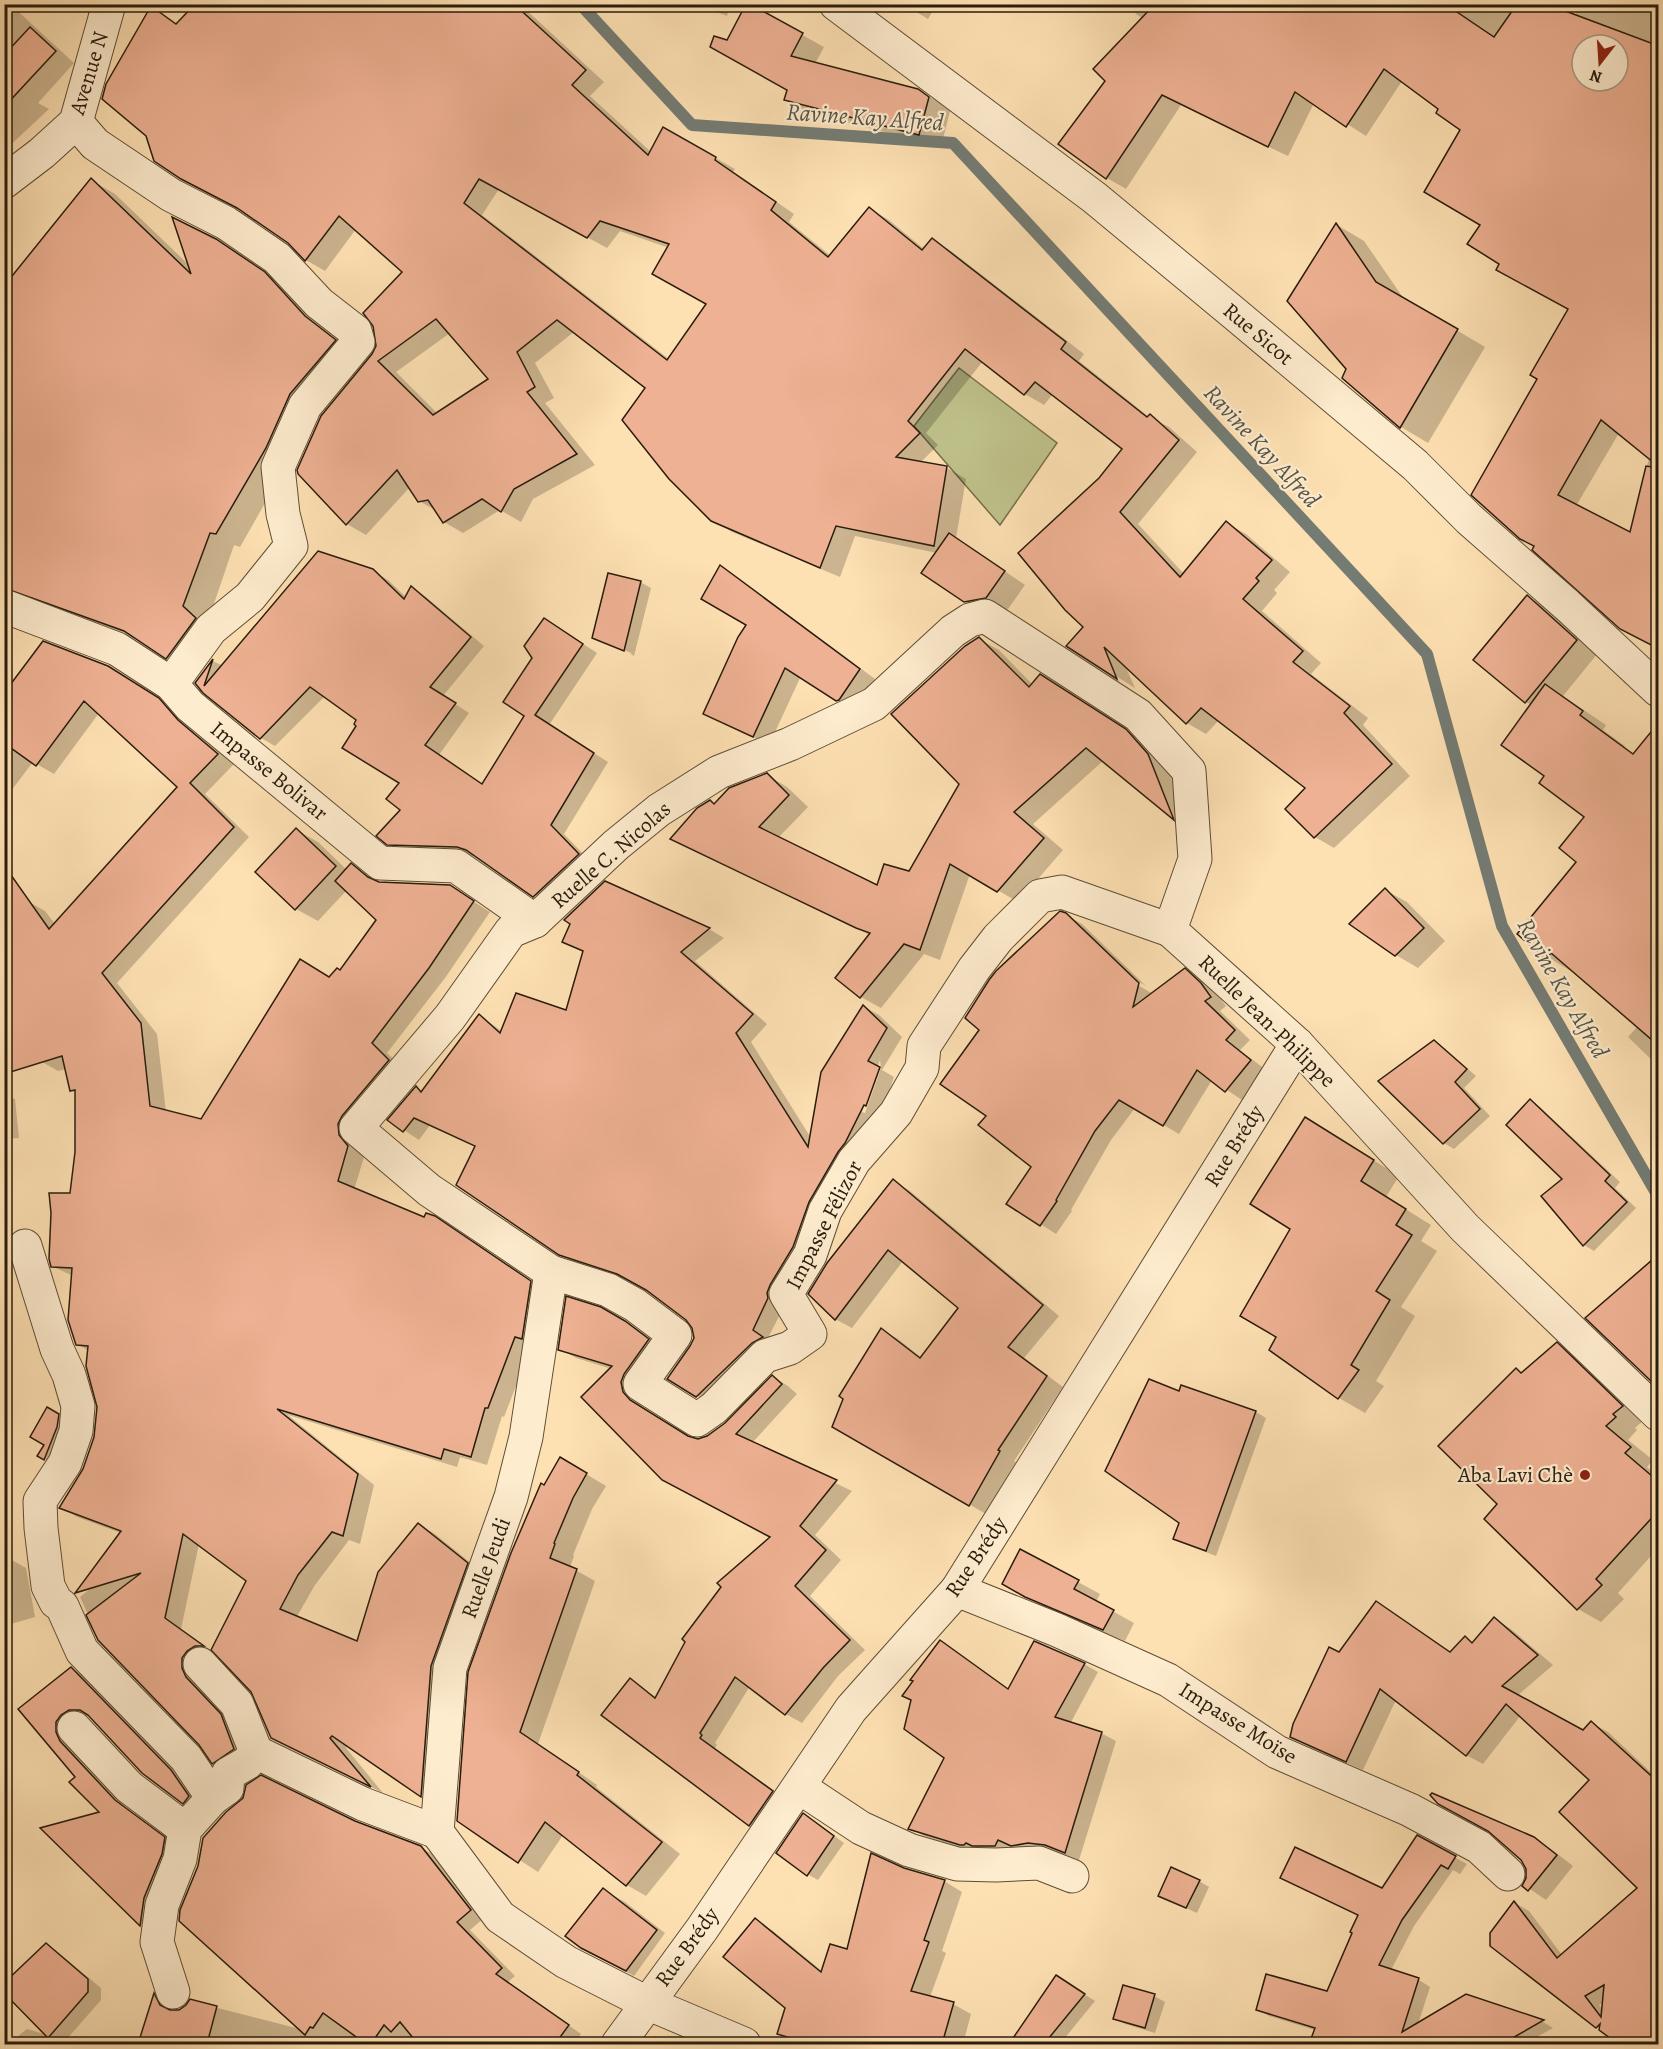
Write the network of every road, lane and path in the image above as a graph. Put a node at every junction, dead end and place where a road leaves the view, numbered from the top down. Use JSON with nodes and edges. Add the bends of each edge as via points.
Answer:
{"nodes":[{"id":1,"x":109,"y":4,"type":"edge"},
{"id":2,"x":847,"y":8,"type":"edge"},
{"id":3,"x":75,"y":122,"type":"junction"},
{"id":4,"x":4,"y":182,"type":"edge"},
{"id":5,"x":4,"y":606,"type":"edge"},
{"id":6,"x":171,"y":684,"type":"junction"},
{"id":7,"x":1659,"y":690,"type":"edge"},
{"id":8,"x":536,"y":921,"type":"junction"},
{"id":9,"x":1170,"y":930,"type":"junction"},
{"id":10,"x":1296,"y":1044,"type":"junction"},
{"id":11,"x":25,"y":1246,"type":"dead end"},
{"id":12,"x":551,"y":1272,"type":"junction"},
{"id":13,"x":1659,"y":1414,"type":"edge"},
{"id":14,"x":957,"y":1590,"type":"junction"},
{"id":15,"x":200,"y":1664,"type":"dead end"},
{"id":16,"x":74,"y":1728,"type":"dead end"},
{"id":17,"x":256,"y":1752,"type":"junction"},
{"id":18,"x":799,"y":1787,"type":"junction"},
{"id":19,"x":213,"y":1798,"type":"junction"},
{"id":20,"x":186,"y":1829,"type":"junction"},
{"id":21,"x":437,"y":1832,"type":"junction"},
{"id":22,"x":1508,"y":1874,"type":"dead end"},
{"id":23,"x":1072,"y":1876,"type":"dead end"},
{"id":24,"x":172,"y":1992,"type":"dead end"},
{"id":25,"x":647,"y":2003,"type":"junction"},
{"id":26,"x":618,"y":2044,"type":"edge"},
{"id":27,"x":744,"y":2044,"type":"edge"}],
"edges":[{"from":1,"to":3,"type":"street","name":"Avenue N"},
{"from":2,"to":7,"type":"street","name":"Rue Sicot","via":[[1095,198],[1415,465],[1468,519]]},
{"from":3,"to":4,"type":"street","name":"Avenue N"},
{"from":3,"to":6,"type":"street","via":[[95,144],[277,258],[319,303],[355,331],[358,342],[305,406],[278,467],[291,546],[250,597],[211,629]]},
{"from":5,"to":6,"type":"street","name":"Impasse Bolivar","via":[[117,649]]},
{"from":6,"to":8,"type":"street","name":"Impasse Bolivar","via":[[190,706],[380,863],[456,866]]},
{"from":8,"to":9,"type":"street","name":"Ruelle C. Nicolas","via":[[659,810],[719,772],[874,704],[953,631],[985,616],[1138,715],[1189,771],[1195,859]]},
{"from":8,"to":12,"type":"street","name":"Ruelle C. Nicolas","via":[[511,931],[450,1017],[356,1128],[429,1190]]},
{"from":9,"to":10,"type":"street","name":"Ruelle Jean-Philippe"},
{"from":9,"to":12,"type":"street","name":"Impasse Félizor","via":[[1062,892],[1040,896],[998,938],[924,1046],[921,1068],[896,1113],[854,1161],[825,1211],[810,1255],[786,1294],[810,1334],[790,1348],[765,1356],[714,1408],[696,1420],[640,1384],[675,1335],[609,1290]]},
{"from":10,"to":13,"type":"street","name":"Ruelle Jean-Philippe","via":[[1465,1228]]},
{"from":10,"to":14,"type":"street","name":"Rue Brédy"},
{"from":11,"to":19,"type":"street","via":[[78,1406],[76,1431],[65,1463],[40,1501],[48,1586],[62,1606],[82,1651],[186,1758]]},
{"from":12,"to":21,"type":"street","name":"Ruelle Jeudi","via":[[526,1437],[511,1497],[450,1668]]},
{"from":14,"to":18,"type":"street","name":"Rue Brédy","via":[[851,1709]]},
{"from":14,"to":22,"type":"street","name":"Impasse Moïse","via":[[1168,1680],[1277,1752],[1410,1810],[1479,1847]]},
{"from":15,"to":17,"type":"street","via":[[237,1704]]},
{"from":16,"to":20,"type":"street","via":[[129,1787]]},
{"from":17,"to":19,"type":"street","via":[[247,1763],[228,1774],[227,1788]]},
{"from":17,"to":21,"type":"street","via":[[363,1804]]},
{"from":18,"to":23,"type":"street","via":[[861,1828],[909,1850],[957,1864],[1039,1863]]},
{"from":18,"to":25,"type":"street","name":"Rue Brédy"},
{"from":19,"to":20,"type":"street"},
{"from":20,"to":24,"type":"street","via":[[180,1859],[162,1905],[157,1942]]},
{"from":21,"to":25,"type":"street","via":[[500,1917],[566,1962]]},
{"from":25,"to":26,"type":"street","name":"Rue Brédy"},
{"from":25,"to":27,"type":"street"}]}
